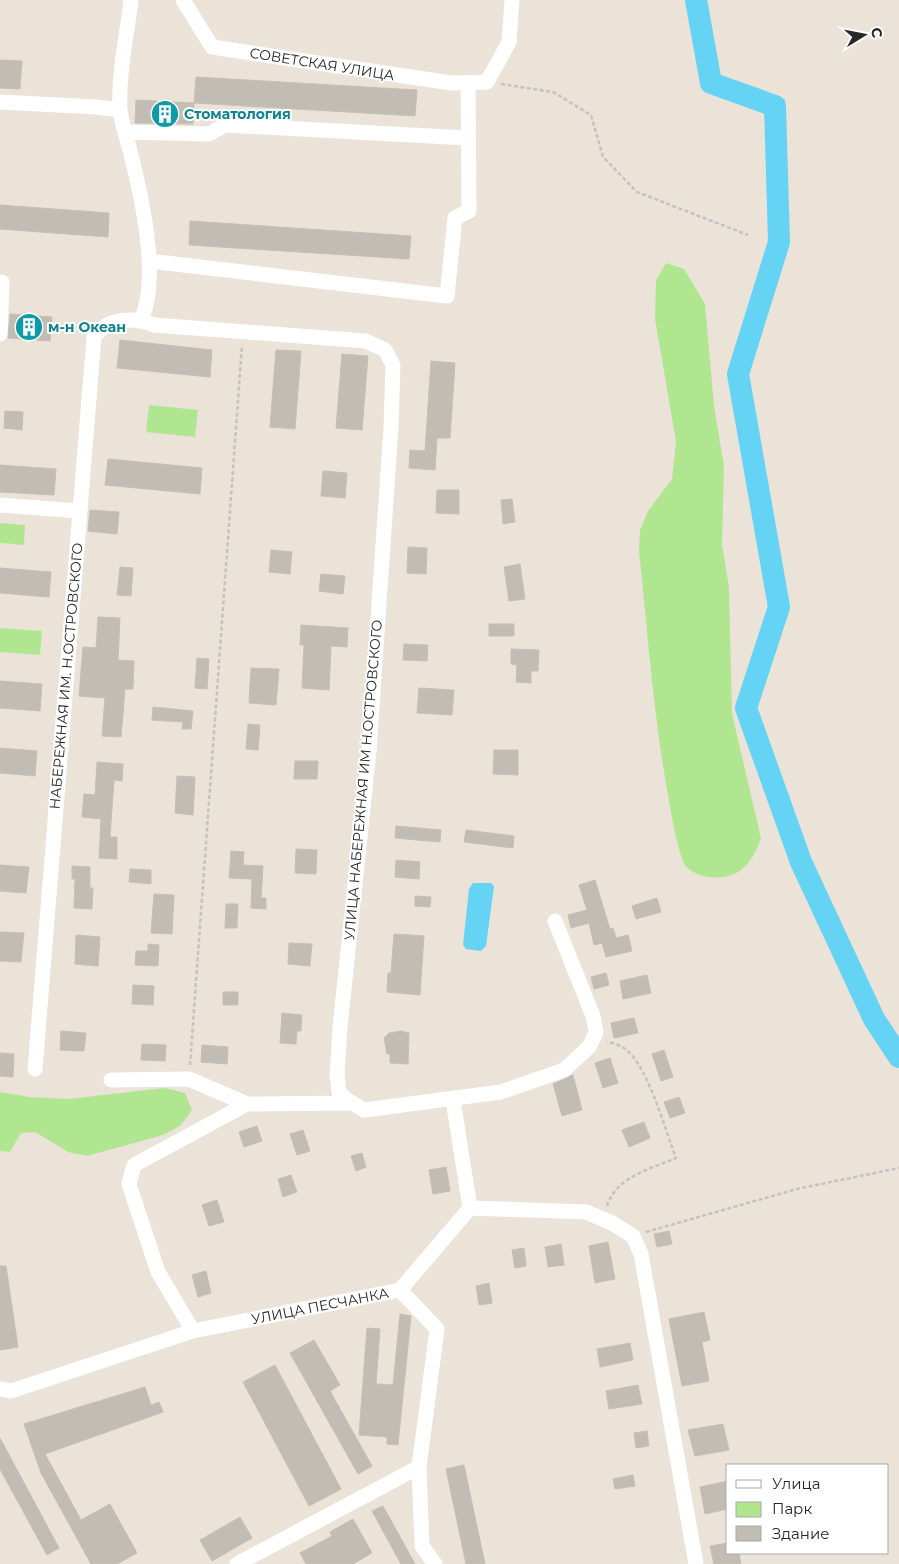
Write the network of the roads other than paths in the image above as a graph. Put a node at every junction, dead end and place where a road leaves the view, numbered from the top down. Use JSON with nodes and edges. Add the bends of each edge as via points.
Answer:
{"nodes":[{"id":1,"x":131,"y":0,"type":"edge"},
{"id":2,"x":183,"y":0,"type":"edge"},
{"id":3,"x":512,"y":0,"type":"edge"},
{"id":4,"x":468,"y":83,"type":"junction"},
{"id":5,"x":0,"y":102,"type":"edge"},
{"id":6,"x":120,"y":110,"type":"junction"},
{"id":7,"x":126,"y":132,"type":"junction"},
{"id":8,"x":467,"y":138,"type":"junction"},
{"id":9,"x":149,"y":261,"type":"junction"},
{"id":10,"x":0,"y":282,"type":"edge"},
{"id":11,"x":141,"y":320,"type":"junction"},
{"id":12,"x":0,"y":334,"type":"edge"},
{"id":13,"x":385,"y":350,"type":"joint"},
{"id":14,"x":0,"y":505,"type":"edge"},
{"id":15,"x":79,"y":511,"type":"junction"},
{"id":16,"x":555,"y":921,"type":"dead end"},
{"id":17,"x":35,"y":1069,"type":"dead end"},
{"id":18,"x":111,"y":1080,"type":"dead end"},
{"id":19,"x":453,"y":1100,"type":"junction"},
{"id":20,"x":352,"y":1103,"type":"junction"},
{"id":21,"x":248,"y":1104,"type":"junction"},
{"id":22,"x":470,"y":1208,"type":"junction"},
{"id":23,"x":400,"y":1290,"type":"junction"},
{"id":24,"x":194,"y":1331,"type":"junction"},
{"id":25,"x":0,"y":1389,"type":"edge"},
{"id":26,"x":419,"y":1467,"type":"junction"},
{"id":27,"x":237,"y":1564,"type":"edge"},
{"id":28,"x":435,"y":1564,"type":"edge"},
{"id":29,"x":696,"y":1564,"type":"edge"}],
"edges":[{"from":1,"to":6,"type":"street"},
{"from":2,"to":4,"type":"street","name":"СОВЕТСКАЯ УЛИЦА","via":[[212,47],[450,83]]},
{"from":3,"to":4,"type":"street","name":"СОВЕТСКАЯ УЛИЦА","via":[[509,42],[487,82]]},
{"from":4,"to":8,"type":"street"},
{"from":5,"to":6,"type":"street"},
{"from":6,"to":7,"type":"street"},
{"from":7,"to":8,"type":"street","via":[[209,134],[225,125]]},
{"from":7,"to":9,"type":"street","via":[[142,199]]},
{"from":8,"to":9,"type":"street","via":[[469,211],[455,218],[447,296]]},
{"from":9,"to":11,"type":"street","via":[[146,309]]},
{"from":10,"to":12,"type":"street"},
{"from":11,"to":13,"type":"street","name":"НАБЕРЕЖНАЯ ИМ. Н.ОСТРОВСКОГО","via":[[154,325],[242,333],[366,340]]},
{"from":11,"to":15,"type":"street","name":"НАБЕРЕЖНАЯ ИМ. Н.ОСТРОВСКОГО","via":[[111,321],[94,337]]},
{"from":13,"to":20,"type":"street","name":"УЛИЦА НАБЕРЕЖНАЯ ИМ Н.ОСТРОВСКОГО","via":[[393,365],[391,437],[369,751],[337,1075],[339,1092]]},
{"from":14,"to":15,"type":"street"},
{"from":15,"to":17,"type":"street","name":"НАБЕРЕЖНАЯ ИМ. Н.ОСТРОВСКОГО"},
{"from":16,"to":19,"type":"street","via":[[593,1016],[596,1032],[589,1047],[564,1070],[501,1092]]},
{"from":18,"to":21,"type":"street","via":[[189,1079]]},
{"from":19,"to":20,"type":"street","via":[[364,1110]]},
{"from":19,"to":22,"type":"street"},
{"from":20,"to":21,"type":"street"},
{"from":21,"to":24,"type":"street","via":[[134,1165],[129,1184],[158,1272]]},
{"from":22,"to":23,"type":"street","name":"УЛИЦА ПЕСЧАНКА"},
{"from":22,"to":29,"type":"street","via":[[586,1212],[633,1236],[641,1254]]},
{"from":23,"to":24,"type":"street","name":"УЛИЦА ПЕСЧАНКА"},
{"from":23,"to":26,"type":"street","via":[[437,1329]]},
{"from":24,"to":25,"type":"street","name":"УЛИЦА ПЕСЧАНКА","via":[[11,1391]]},
{"from":26,"to":27,"type":"street"},
{"from":26,"to":28,"type":"street","via":[[422,1546]]}]}
